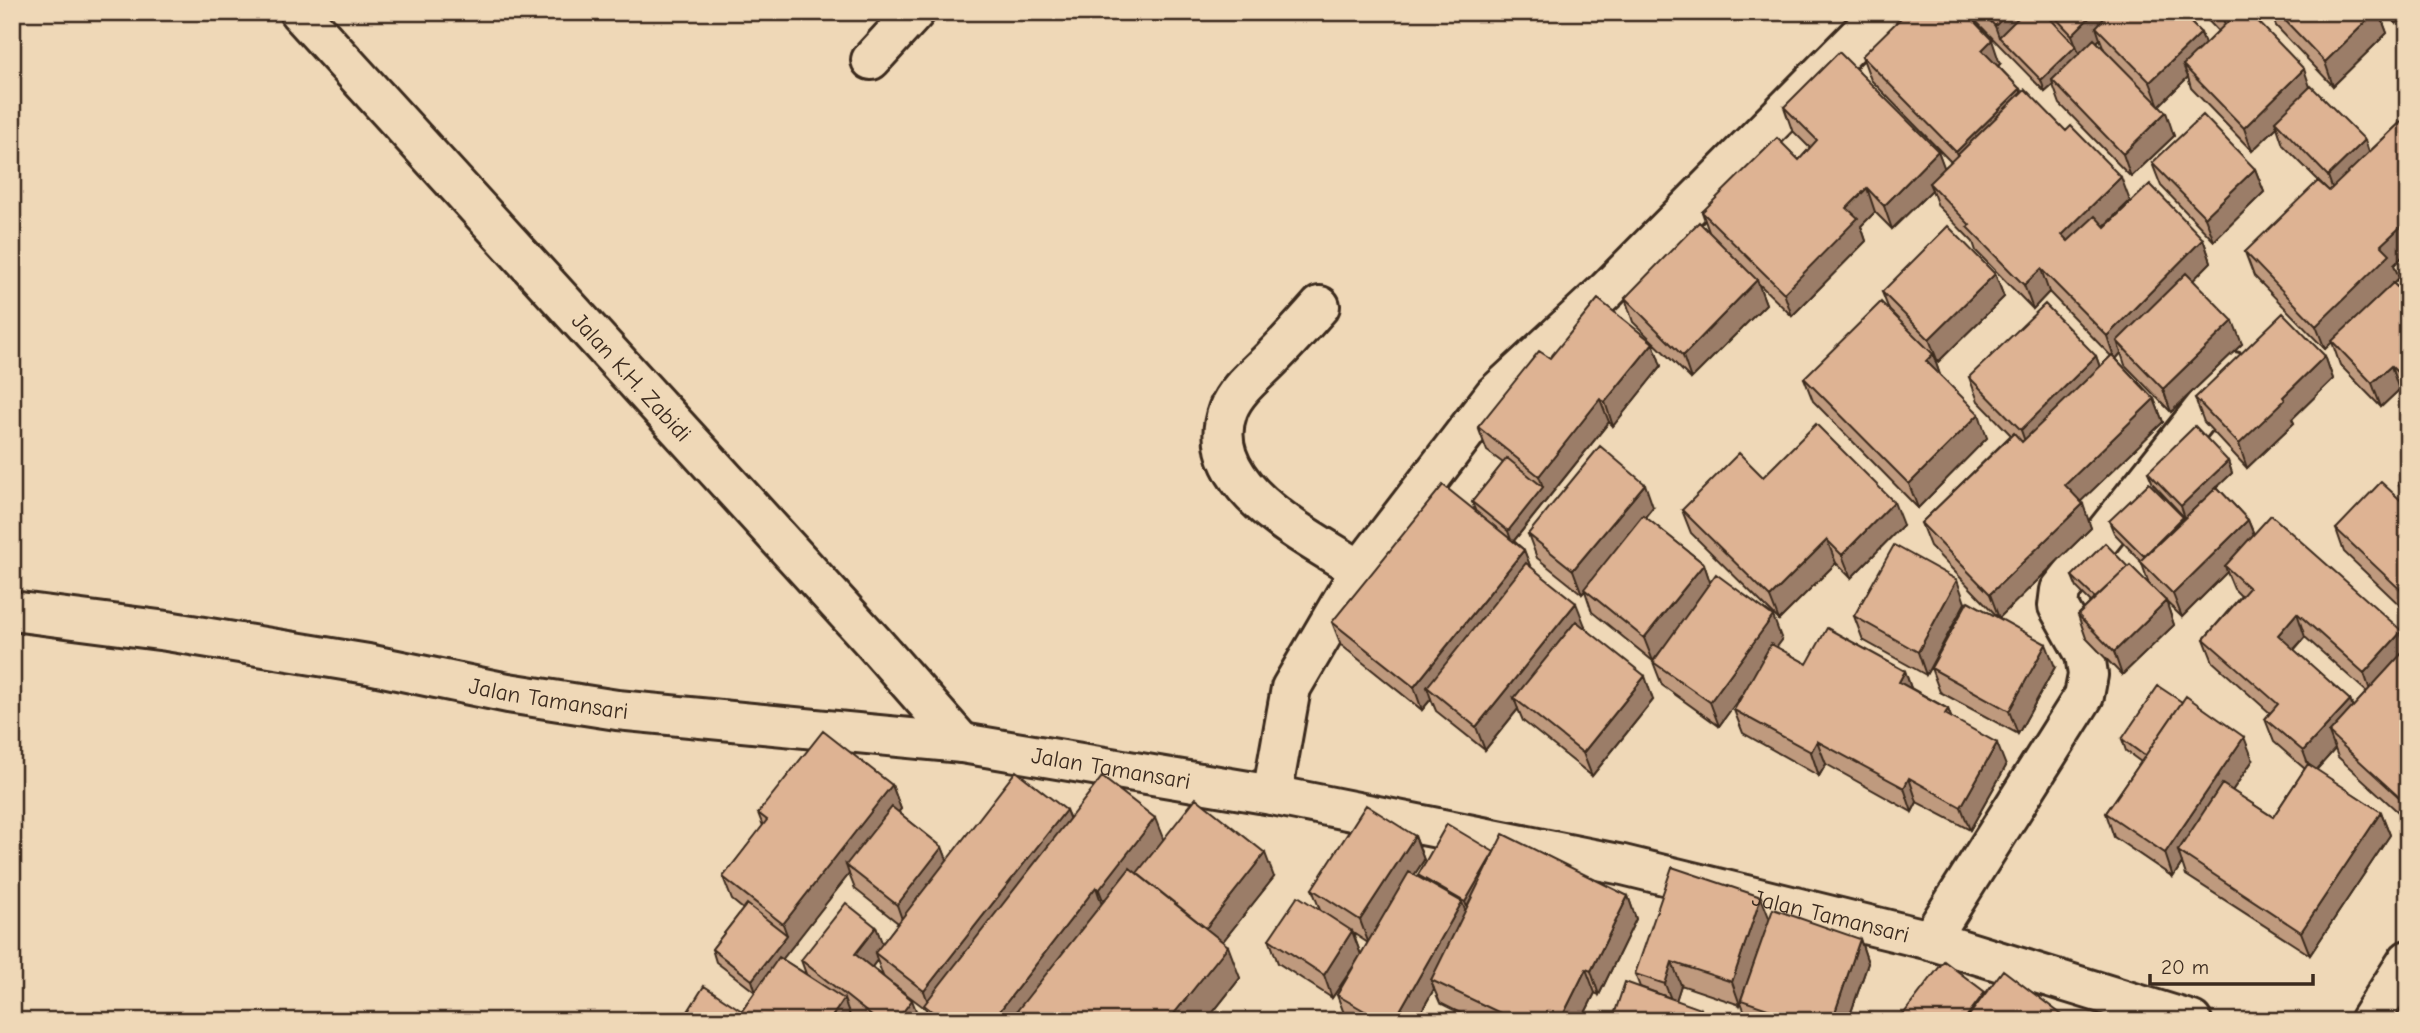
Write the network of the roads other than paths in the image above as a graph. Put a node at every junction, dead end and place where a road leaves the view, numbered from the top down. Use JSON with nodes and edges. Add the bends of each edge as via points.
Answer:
{"nodes":[{"id":1,"x":299,"y":12,"type":"edge"},
{"id":2,"x":915,"y":12,"type":"edge"},
{"id":3,"x":1882,"y":12,"type":"edge"},
{"id":4,"x":871,"y":60,"type":"dead end"},
{"id":5,"x":1320,"y":306,"type":"dead end"},
{"id":6,"x":2252,"y":349,"type":"edge"},
{"id":7,"x":1360,"y":570,"type":"junction"},
{"id":8,"x":12,"y":611,"type":"edge"},
{"id":9,"x":962,"y":743,"type":"junction"},
{"id":10,"x":1272,"y":795,"type":"junction"},
{"id":11,"x":1930,"y":940,"type":"junction"},
{"id":12,"x":2408,"y":960,"type":"edge"},
{"id":13,"x":2192,"y":1021,"type":"edge"},
{"id":14,"x":2369,"y":1021,"type":"edge"}],
"edges":[{"from":1,"to":9,"type":"street","name":"Jalan K.H. Zabidi"},
{"from":2,"to":4,"type":"street"},
{"from":3,"to":7,"type":"street","via":[[1607,289],[1494,395]]},
{"from":5,"to":7,"type":"street","via":[[1240,390],[1228,410],[1227,456],[1239,481],[1266,508]]},
{"from":6,"to":11,"type":"street","via":[[2060,590],[2058,606],[2085,654],[2084,696]]},
{"from":7,"to":10,"type":"street","via":[[1291,688]]},
{"from":8,"to":9,"type":"street","name":"Jalan Tamansari","via":[[193,635],[617,710]]},
{"from":9,"to":10,"type":"street","name":"Jalan Tamansari"},
{"from":10,"to":11,"type":"street","name":"Jalan Tamansari","via":[[1623,866]]},
{"from":11,"to":13,"type":"street","name":"Jalan Tamansari"},
{"from":12,"to":14,"type":"street"}]}
